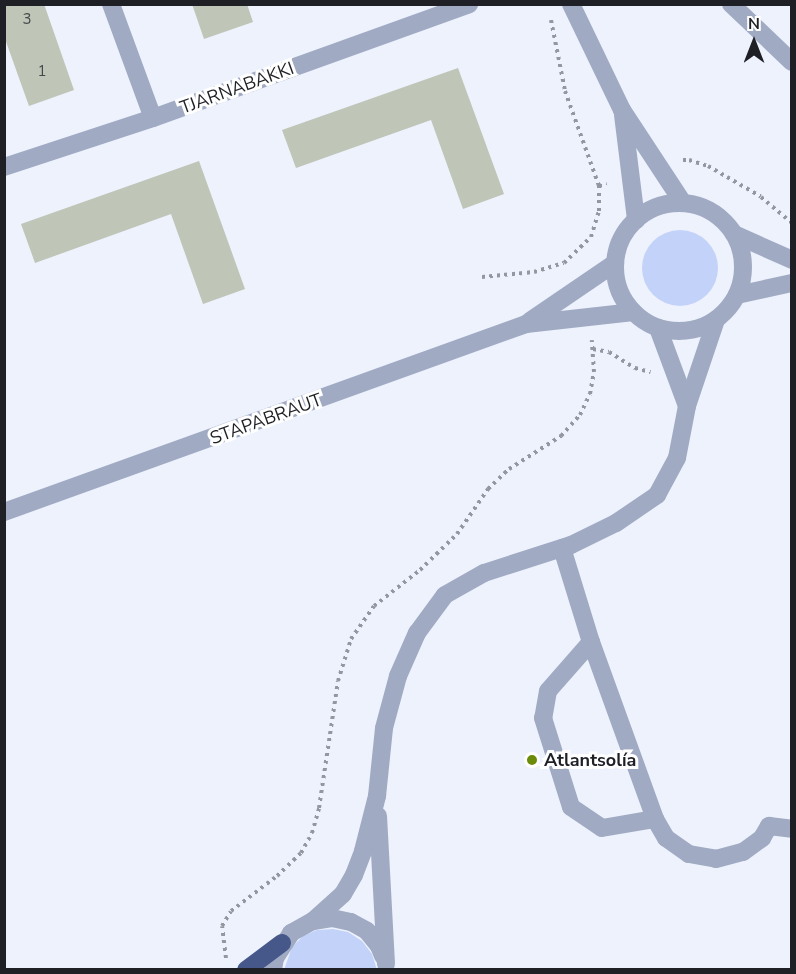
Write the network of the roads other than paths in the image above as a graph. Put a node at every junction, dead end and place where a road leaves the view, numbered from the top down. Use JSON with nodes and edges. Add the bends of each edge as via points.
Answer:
{"nodes":[{"id":1,"x":111,"y":4,"type":"edge"},
{"id":2,"x":469,"y":4,"type":"edge"},
{"id":3,"x":571,"y":4,"type":"edge"},
{"id":4,"x":731,"y":4,"type":"edge"},
{"id":5,"x":792,"y":62,"type":"edge"},
{"id":6,"x":622,"y":110,"type":"junction"},
{"id":7,"x":153,"y":118,"type":"junction"},
{"id":8,"x":4,"y":167,"type":"edge"},
{"id":9,"x":682,"y":203,"type":"junction"},
{"id":10,"x":636,"y":220,"type":"junction"},
{"id":11,"x":734,"y":234,"type":"junction"},
{"id":12,"x":792,"y":260,"type":"edge"},
{"id":13,"x":615,"y":263,"type":"junction"},
{"id":14,"x":792,"y":283,"type":"edge"},
{"id":15,"x":737,"y":295,"type":"junction"},
{"id":16,"x":633,"y":312,"type":"junction"},
{"id":17,"x":716,"y":320,"type":"junction"},
{"id":18,"x":526,"y":324,"type":"junction"},
{"id":19,"x":658,"y":328,"type":"junction"},
{"id":20,"x":687,"y":406,"type":"junction"},
{"id":21,"x":4,"y":512,"type":"edge"},
{"id":22,"x":562,"y":548,"type":"junction"},
{"id":23,"x":591,"y":642,"type":"junction"},
{"id":24,"x":377,"y":796,"type":"junction"},
{"id":25,"x":656,"y":819,"type":"junction"},
{"id":26,"x":792,"y":829,"type":"edge"},
{"id":27,"x":314,"y":921,"type":"junction"},
{"id":28,"x":282,"y":943,"type":"junction"},
{"id":29,"x":387,"y":967,"type":"edge"},
{"id":30,"x":246,"y":969,"type":"edge"},
{"id":31,"x":273,"y":969,"type":"edge"}],
"edges":[{"from":1,"to":7,"type":"street"},
{"from":2,"to":7,"type":"street","name":"TJARNABAKKI"},
{"from":3,"to":6,"type":"street"},
{"from":4,"to":5,"type":"street"},
{"from":6,"to":9,"type":"street"},
{"from":6,"to":10,"type":"street"},
{"from":7,"to":8,"type":"street","name":"TJARNABAKKI"},
{"from":9,"to":10,"type":"street","via":[[658,208]]},
{"from":9,"to":11,"type":"street","via":[[721,218]]},
{"from":10,"to":13,"type":"street","via":[[626,232]]},
{"from":11,"to":12,"type":"street"},
{"from":11,"to":15,"type":"street","via":[[742,253],[743,274]]},
{"from":13,"to":16,"type":"street","via":[[620,289]]},
{"from":13,"to":18,"type":"street","name":"STAPABRAUT"},
{"from":14,"to":15,"type":"street"},
{"from":15,"to":17,"type":"street"},
{"from":16,"to":18,"type":"street","name":"STAPABRAUT"},
{"from":16,"to":19,"type":"street"},
{"from":17,"to":19,"type":"street","via":[[688,330]]},
{"from":17,"to":20,"type":"street"},
{"from":18,"to":21,"type":"street","name":"STAPABRAUT"},
{"from":19,"to":20,"type":"street"},
{"from":20,"to":22,"type":"street","via":[[677,458],[657,495],[616,523]]},
{"from":22,"to":23,"type":"street"},
{"from":22,"to":24,"type":"street","via":[[484,573],[445,595],[417,633],[398,676],[384,728]]},
{"from":23,"to":25,"type":"street"},
{"from":23,"to":25,"type":"street","via":[[548,691],[543,718],[571,807],[602,828]]},
{"from":24,"to":27,"type":"street","via":[[354,875],[343,894]]},
{"from":24,"to":29,"type":"street"},
{"from":25,"to":26,"type":"street","via":[[676,847],[709,858],[743,852],[762,838],[769,825]]},
{"from":27,"to":28,"type":"street","via":[[296,929]]},
{"from":27,"to":29,"type":"street","via":[[332,918],[351,922],[367,932],[379,946]]},
{"from":28,"to":30,"type":"highway"},
{"from":28,"to":31,"type":"street"}]}
